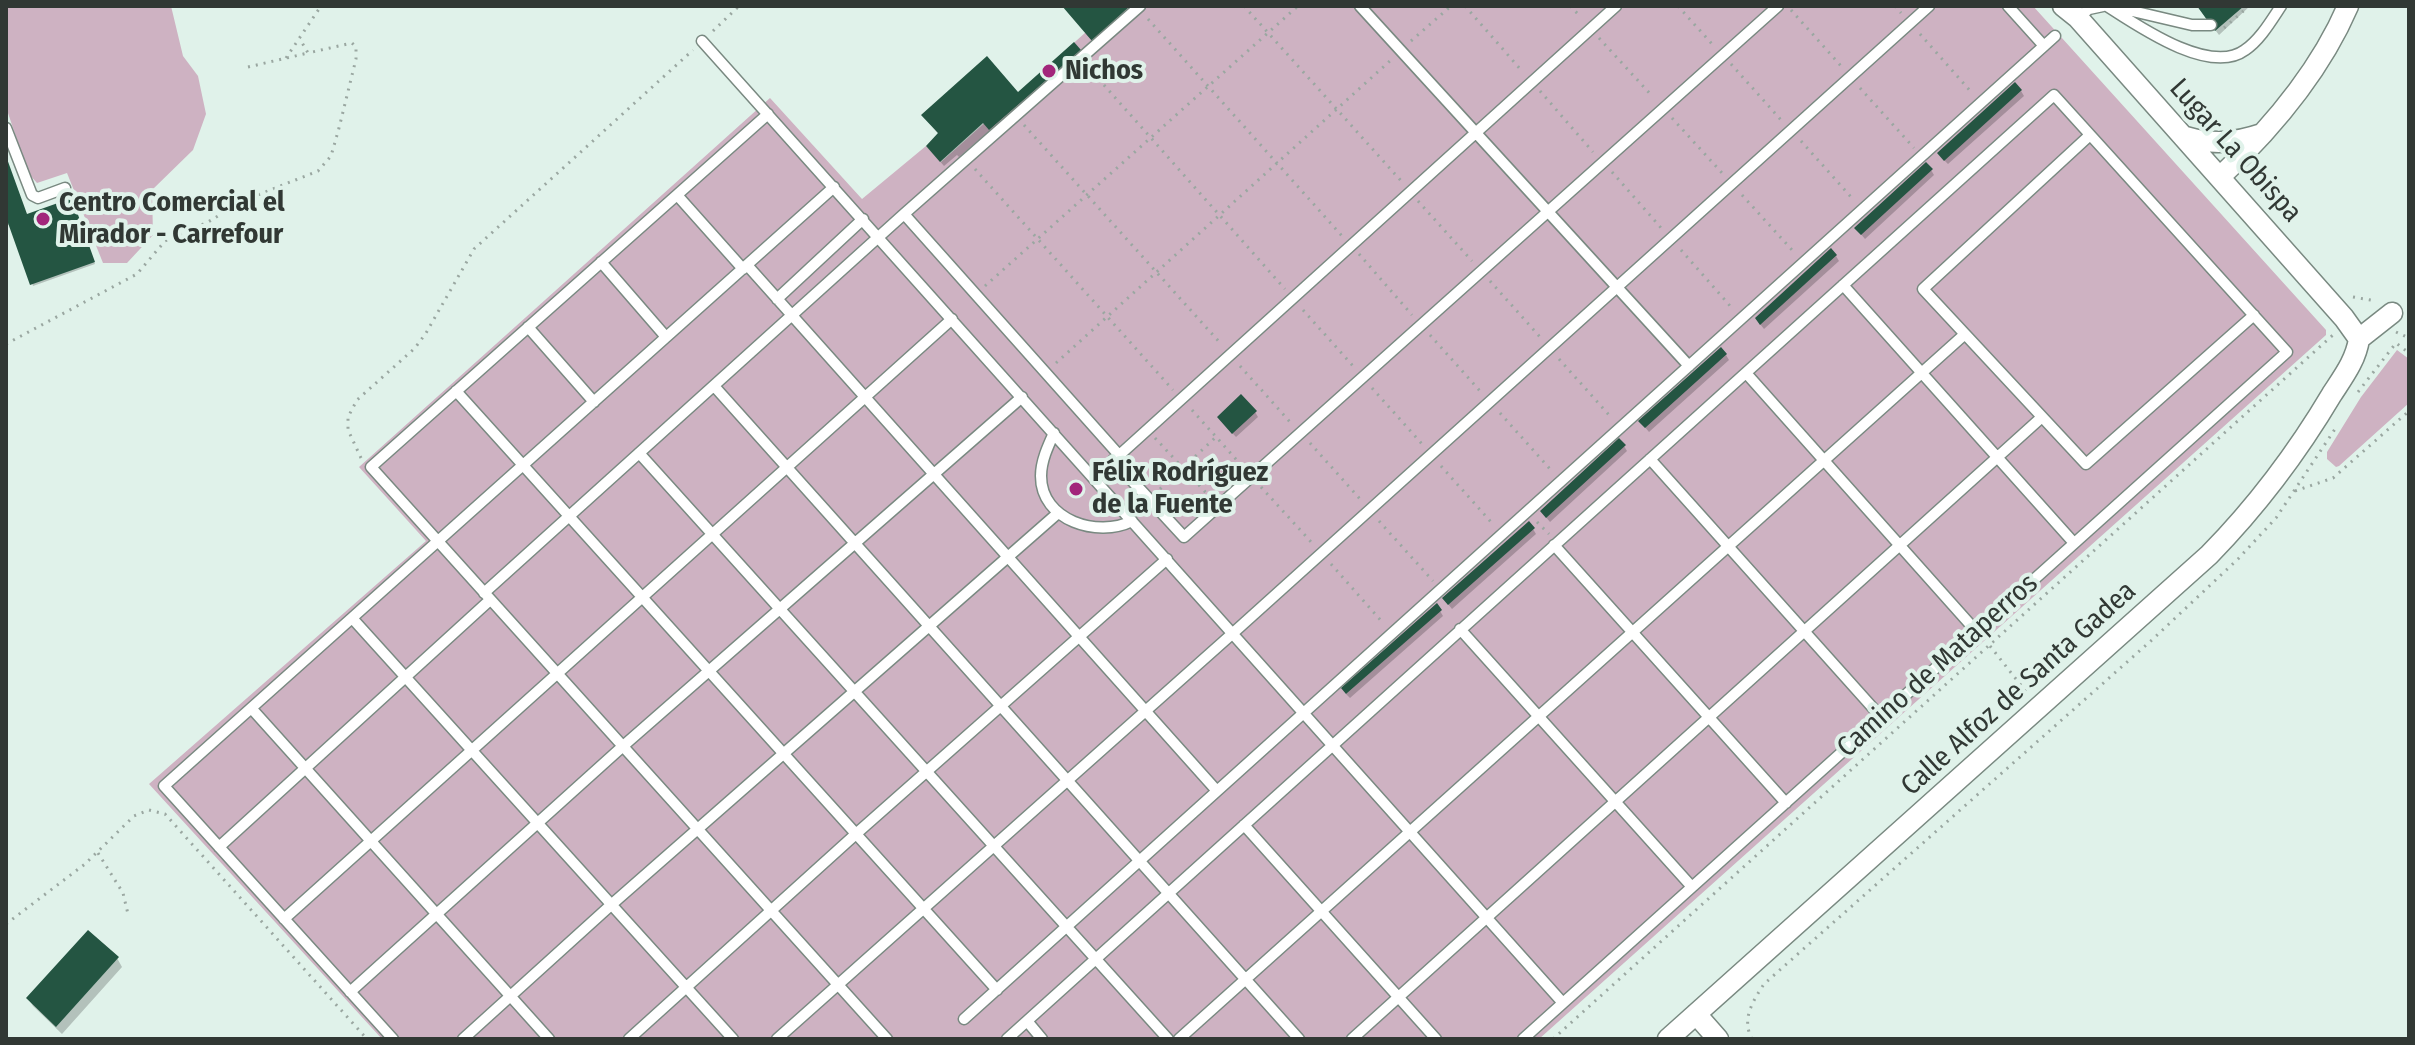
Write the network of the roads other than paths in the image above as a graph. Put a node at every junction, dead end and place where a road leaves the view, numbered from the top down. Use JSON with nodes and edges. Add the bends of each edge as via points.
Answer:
{"nodes":[{"id":1,"x":1140,"y":6,"type":"edge"},
{"id":2,"x":1360,"y":6,"type":"edge"},
{"id":3,"x":1616,"y":6,"type":"edge"},
{"id":4,"x":1778,"y":6,"type":"edge"},
{"id":5,"x":1929,"y":6,"type":"edge"},
{"id":6,"x":2008,"y":6,"type":"edge"},
{"id":7,"x":2107,"y":6,"type":"edge"},
{"id":8,"x":2281,"y":6,"type":"edge"},
{"id":9,"x":2348,"y":6,"type":"edge"},
{"id":10,"x":2072,"y":10,"type":"edge"},
{"id":11,"x":2214,"y":29,"type":"road end"},
{"id":12,"x":2055,"y":36,"type":"dead end"},
{"id":13,"x":702,"y":41,"type":"road end"},
{"id":14,"x":2044,"y":46,"type":"junction"},
{"id":15,"x":768,"y":114,"type":"junction"},
{"id":16,"x":6,"y":128,"type":"edge"},
{"id":17,"x":1476,"y":133,"type":"junction"},
{"id":18,"x":2262,"y":134,"type":"junction"},
{"id":19,"x":2090,"y":135,"type":"junction"},
{"id":20,"x":2186,"y":137,"type":"junction"},
{"id":21,"x":2221,"y":176,"type":"junction"},
{"id":22,"x":834,"y":187,"type":"junction"},
{"id":23,"x":65,"y":188,"type":"dead end"},
{"id":24,"x":677,"y":195,"type":"junction"},
{"id":25,"x":1548,"y":211,"type":"junction"},
{"id":26,"x":904,"y":214,"type":"junction"},
{"id":27,"x":863,"y":219,"type":"junction"},
{"id":28,"x":879,"y":238,"type":"junction"},
{"id":29,"x":601,"y":262,"type":"junction"},
{"id":30,"x":745,"y":267,"type":"junction"},
{"id":31,"x":1843,"y":285,"type":"junction"},
{"id":32,"x":1616,"y":286,"type":"junction"},
{"id":33,"x":777,"y":299,"type":"junction"},
{"id":34,"x":2392,"y":313,"type":"road end"},
{"id":35,"x":2254,"y":315,"type":"junction"},
{"id":36,"x":792,"y":316,"type":"junction"},
{"id":37,"x":952,"y":319,"type":"junction"},
{"id":38,"x":528,"y":327,"type":"junction"},
{"id":39,"x":1965,"y":334,"type":"junction"},
{"id":40,"x":666,"y":337,"type":"junction"},
{"id":41,"x":2359,"y":339,"type":"junction"},
{"id":42,"x":1689,"y":366,"type":"junction"},
{"id":43,"x":1746,"y":373,"type":"junction"},
{"id":44,"x":1921,"y":373,"type":"junction"},
{"id":45,"x":714,"y":386,"type":"junction"},
{"id":46,"x":456,"y":391,"type":"junction"},
{"id":47,"x":864,"y":397,"type":"junction"},
{"id":48,"x":1022,"y":397,"type":"junction"},
{"id":49,"x":594,"y":402,"type":"junction"},
{"id":50,"x":2042,"y":417,"type":"junction"},
{"id":51,"x":1054,"y":433,"type":"junction"},
{"id":52,"x":639,"y":453,"type":"junction"},
{"id":53,"x":1116,"y":457,"type":"junction"},
{"id":54,"x":1997,"y":457,"type":"junction"},
{"id":55,"x":1650,"y":459,"type":"junction"},
{"id":56,"x":1824,"y":460,"type":"junction"},
{"id":57,"x":524,"y":464,"type":"junction"},
{"id":58,"x":787,"y":467,"type":"junction"},
{"id":59,"x":933,"y":475,"type":"junction"},
{"id":60,"x":1094,"y":478,"type":"junction"},
{"id":61,"x":1058,"y":513,"type":"junction"},
{"id":62,"x":570,"y":514,"type":"junction"},
{"id":63,"x":1132,"y":521,"type":"junction"},
{"id":64,"x":712,"y":534,"type":"junction"},
{"id":65,"x":438,"y":542,"type":"junction"},
{"id":66,"x":855,"y":543,"type":"junction"},
{"id":67,"x":2074,"y":543,"type":"junction"},
{"id":68,"x":1555,"y":544,"type":"junction"},
{"id":69,"x":1899,"y":545,"type":"junction"},
{"id":70,"x":1728,"y":546,"type":"junction"},
{"id":71,"x":1007,"y":557,"type":"junction"},
{"id":72,"x":1167,"y":559,"type":"junction"},
{"id":73,"x":487,"y":596,"type":"junction"},
{"id":74,"x":642,"y":596,"type":"junction"},
{"id":75,"x":780,"y":608,"type":"junction"},
{"id":76,"x":352,"y":618,"type":"junction"},
{"id":77,"x":929,"y":626,"type":"junction"},
{"id":78,"x":1460,"y":629,"type":"junction"},
{"id":79,"x":1805,"y":630,"type":"junction"},
{"id":80,"x":1976,"y":631,"type":"junction"},
{"id":81,"x":1632,"y":632,"type":"junction"},
{"id":82,"x":1232,"y":634,"type":"junction"},
{"id":83,"x":1079,"y":637,"type":"junction"},
{"id":84,"x":710,"y":670,"type":"junction"},
{"id":85,"x":556,"y":673,"type":"junction"},
{"id":86,"x":405,"y":677,"type":"junction"},
{"id":87,"x":855,"y":691,"type":"junction"},
{"id":88,"x":1001,"y":706,"type":"junction"},
{"id":89,"x":252,"y":709,"type":"junction"},
{"id":90,"x":1145,"y":711,"type":"junction"},
{"id":91,"x":1304,"y":712,"type":"junction"},
{"id":92,"x":1539,"y":717,"type":"junction"},
{"id":93,"x":1709,"y":717,"type":"junction"},
{"id":94,"x":1881,"y":717,"type":"junction"},
{"id":95,"x":1333,"y":744,"type":"junction"},
{"id":96,"x":622,"y":747,"type":"junction"},
{"id":97,"x":471,"y":750,"type":"junction"},
{"id":98,"x":785,"y":753,"type":"junction"},
{"id":99,"x":305,"y":768,"type":"junction"},
{"id":100,"x":927,"y":771,"type":"junction"},
{"id":101,"x":1067,"y":780,"type":"junction"},
{"id":102,"x":1217,"y":791,"type":"junction"},
{"id":103,"x":1615,"y":801,"type":"junction"},
{"id":104,"x":1786,"y":803,"type":"junction"},
{"id":105,"x":537,"y":824,"type":"junction"},
{"id":106,"x":1244,"y":825,"type":"junction"},
{"id":107,"x":698,"y":828,"type":"junction"},
{"id":108,"x":1411,"y":832,"type":"junction"},
{"id":109,"x":857,"y":833,"type":"junction"},
{"id":110,"x":370,"y":841,"type":"junction"},
{"id":111,"x":994,"y":846,"type":"junction"},
{"id":112,"x":219,"y":847,"type":"junction"},
{"id":113,"x":1140,"y":861,"type":"junction"},
{"id":114,"x":1692,"y":887,"type":"junction"},
{"id":115,"x":1169,"y":893,"type":"junction"},
{"id":116,"x":611,"y":905,"type":"junction"},
{"id":117,"x":923,"y":909,"type":"junction"},
{"id":118,"x":772,"y":910,"type":"junction"},
{"id":119,"x":1321,"y":912,"type":"junction"},
{"id":120,"x":436,"y":914,"type":"junction"},
{"id":121,"x":1487,"y":917,"type":"junction"},
{"id":122,"x":284,"y":919,"type":"junction"},
{"id":123,"x":1067,"y":926,"type":"junction"},
{"id":124,"x":1097,"y":958,"type":"junction"},
{"id":125,"x":1246,"y":979,"type":"junction"},
{"id":126,"x":838,"y":984,"type":"junction"},
{"id":127,"x":686,"y":988,"type":"junction"},
{"id":128,"x":997,"y":990,"type":"junction"},
{"id":129,"x":350,"y":992,"type":"junction"},
{"id":130,"x":510,"y":997,"type":"junction"},
{"id":131,"x":1399,"y":997,"type":"junction"},
{"id":132,"x":1563,"y":1003,"type":"junction"},
{"id":133,"x":1696,"y":1014,"type":"junction"},
{"id":134,"x":964,"y":1019,"type":"dead end"},
{"id":135,"x":1027,"y":1021,"type":"junction"},
{"id":136,"x":393,"y":1039,"type":"edge"},
{"id":137,"x":463,"y":1039,"type":"edge"},
{"id":138,"x":549,"y":1039,"type":"edge"},
{"id":139,"x":629,"y":1039,"type":"edge"},
{"id":140,"x":733,"y":1039,"type":"edge"},
{"id":141,"x":777,"y":1039,"type":"edge"},
{"id":142,"x":887,"y":1039,"type":"edge"},
{"id":143,"x":1007,"y":1039,"type":"edge"},
{"id":144,"x":1042,"y":1039,"type":"edge"},
{"id":145,"x":1168,"y":1039,"type":"edge"},
{"id":146,"x":1179,"y":1039,"type":"edge"},
{"id":147,"x":1299,"y":1039,"type":"edge"},
{"id":148,"x":1352,"y":1039,"type":"edge"},
{"id":149,"x":1436,"y":1039,"type":"edge"},
{"id":150,"x":1523,"y":1039,"type":"edge"},
{"id":151,"x":1668,"y":1039,"type":"edge"},
{"id":152,"x":1718,"y":1039,"type":"edge"}],
"edges":[{"from":1,"to":26,"type":"lane"},
{"from":2,"to":17,"type":"lane"},
{"from":3,"to":17,"type":"lane"},
{"from":4,"to":25,"type":"lane"},
{"from":5,"to":32,"type":"lane"},
{"from":6,"to":14,"type":"lane"},
{"from":7,"to":8,"type":"lane","via":[[2180,48],[2221,59],[2244,51]]},
{"from":7,"to":10,"type":"lane"},
{"from":7,"to":11,"type":"lane"},
{"from":9,"to":18,"type":"street","via":[[2326,49]]},
{"from":10,"to":20,"type":"street","name":"Lugar La Obispa"},
{"from":12,"to":14,"type":"lane"},
{"from":13,"to":15,"type":"lane"},
{"from":14,"to":42,"type":"lane"},
{"from":15,"to":22,"type":"lane"},
{"from":15,"to":24,"type":"lane"},
{"from":16,"to":23,"type":"lane","via":[[32,195],[38,198]]},
{"from":17,"to":25,"type":"lane"},
{"from":17,"to":53,"type":"lane"},
{"from":18,"to":20,"type":"street","via":[[2224,143]]},
{"from":18,"to":21,"type":"street"},
{"from":19,"to":31,"type":"lane","via":[[2054,95]]},
{"from":19,"to":35,"type":"lane"},
{"from":19,"to":39,"type":"lane","via":[[1923,289]]},
{"from":20,"to":21,"type":"street","name":"Lugar La Obispa"},
{"from":21,"to":41,"type":"street","name":"Lugar La Obispa"},
{"from":22,"to":27,"type":"lane"},
{"from":22,"to":30,"type":"lane"},
{"from":24,"to":29,"type":"lane"},
{"from":24,"to":30,"type":"lane"},
{"from":25,"to":32,"type":"lane"},
{"from":25,"to":53,"type":"lane","via":[[1184,537]]},
{"from":26,"to":28,"type":"lane"},
{"from":26,"to":53,"type":"lane"},
{"from":27,"to":28,"type":"lane"},
{"from":27,"to":33,"type":"lane"},
{"from":28,"to":36,"type":"lane"},
{"from":28,"to":37,"type":"lane"},
{"from":29,"to":38,"type":"lane"},
{"from":29,"to":40,"type":"lane"},
{"from":30,"to":33,"type":"lane"},
{"from":30,"to":40,"type":"lane"},
{"from":31,"to":43,"type":"lane"},
{"from":31,"to":44,"type":"lane"},
{"from":32,"to":42,"type":"lane"},
{"from":32,"to":82,"type":"lane"},
{"from":33,"to":36,"type":"lane"},
{"from":34,"to":41,"type":"street"},
{"from":35,"to":50,"type":"lane","via":[[2086,464]]},
{"from":35,"to":67,"type":"lane","via":[[2287,352]]},
{"from":36,"to":45,"type":"lane"},
{"from":36,"to":47,"type":"lane"},
{"from":37,"to":47,"type":"lane"},
{"from":37,"to":48,"type":"lane"},
{"from":38,"to":46,"type":"lane"},
{"from":38,"to":49,"type":"lane"},
{"from":39,"to":44,"type":"lane"},
{"from":39,"to":50,"type":"lane"},
{"from":40,"to":49,"type":"lane"},
{"from":41,"to":133,"type":"street","name":"Calle Alfoz de Santa Gadea","via":[[2352,361],[2311,429],[2246,517],[2171,591]]},
{"from":42,"to":91,"type":"lane"},
{"from":43,"to":55,"type":"lane"},
{"from":43,"to":56,"type":"lane"},
{"from":44,"to":54,"type":"lane"},
{"from":44,"to":56,"type":"lane"},
{"from":45,"to":52,"type":"lane"},
{"from":45,"to":58,"type":"lane"},
{"from":46,"to":57,"type":"lane"},
{"from":46,"to":65,"type":"lane","via":[[371,467]]},
{"from":47,"to":58,"type":"lane"},
{"from":47,"to":59,"type":"lane"},
{"from":48,"to":51,"type":"lane"},
{"from":48,"to":59,"type":"lane"},
{"from":49,"to":57,"type":"lane"},
{"from":50,"to":54,"type":"lane"},
{"from":51,"to":60,"type":"lane"},
{"from":51,"to":61,"type":"lane","via":[[1041,477]]},
{"from":52,"to":62,"type":"lane"},
{"from":52,"to":64,"type":"lane"},
{"from":53,"to":60,"type":"lane"},
{"from":54,"to":67,"type":"lane"},
{"from":54,"to":69,"type":"lane"},
{"from":55,"to":68,"type":"lane"},
{"from":55,"to":70,"type":"lane"},
{"from":56,"to":69,"type":"lane"},
{"from":56,"to":70,"type":"lane"},
{"from":57,"to":62,"type":"lane"},
{"from":57,"to":65,"type":"lane"},
{"from":58,"to":64,"type":"lane"},
{"from":58,"to":66,"type":"lane"},
{"from":59,"to":66,"type":"lane"},
{"from":59,"to":71,"type":"lane"},
{"from":60,"to":63,"type":"lane"},
{"from":61,"to":63,"type":"lane","via":[[1096,527]]},
{"from":61,"to":71,"type":"lane"},
{"from":62,"to":73,"type":"lane"},
{"from":62,"to":74,"type":"lane"},
{"from":63,"to":72,"type":"lane"},
{"from":64,"to":74,"type":"lane"},
{"from":64,"to":75,"type":"lane"},
{"from":65,"to":73,"type":"lane"},
{"from":65,"to":76,"type":"lane"},
{"from":66,"to":75,"type":"lane"},
{"from":66,"to":77,"type":"lane"},
{"from":67,"to":80,"type":"lane"},
{"from":68,"to":78,"type":"lane"},
{"from":68,"to":81,"type":"lane"},
{"from":69,"to":79,"type":"lane"},
{"from":69,"to":80,"type":"lane"},
{"from":70,"to":79,"type":"lane"},
{"from":70,"to":81,"type":"lane"},
{"from":71,"to":77,"type":"lane"},
{"from":71,"to":83,"type":"lane"},
{"from":72,"to":82,"type":"lane"},
{"from":72,"to":83,"type":"lane"},
{"from":73,"to":85,"type":"lane"},
{"from":73,"to":86,"type":"lane"},
{"from":74,"to":84,"type":"lane"},
{"from":74,"to":85,"type":"lane"},
{"from":75,"to":84,"type":"lane"},
{"from":75,"to":87,"type":"lane"},
{"from":76,"to":86,"type":"lane"},
{"from":76,"to":89,"type":"lane"},
{"from":77,"to":87,"type":"lane"},
{"from":77,"to":88,"type":"lane"},
{"from":78,"to":92,"type":"lane"},
{"from":78,"to":95,"type":"lane"},
{"from":79,"to":93,"type":"lane"},
{"from":79,"to":94,"type":"lane"},
{"from":80,"to":94,"type":"lane"},
{"from":81,"to":92,"type":"lane"},
{"from":81,"to":93,"type":"lane"},
{"from":82,"to":90,"type":"lane"},
{"from":82,"to":91,"type":"lane"},
{"from":83,"to":88,"type":"lane"},
{"from":83,"to":90,"type":"lane"},
{"from":84,"to":96,"type":"lane"},
{"from":84,"to":98,"type":"lane"},
{"from":85,"to":96,"type":"lane"},
{"from":85,"to":97,"type":"lane"},
{"from":86,"to":97,"type":"lane"},
{"from":86,"to":99,"type":"lane"},
{"from":87,"to":98,"type":"lane"},
{"from":87,"to":100,"type":"lane"},
{"from":88,"to":100,"type":"lane"},
{"from":88,"to":101,"type":"lane"},
{"from":89,"to":99,"type":"lane"},
{"from":89,"to":112,"type":"lane","via":[[164,786]]},
{"from":90,"to":101,"type":"lane"},
{"from":90,"to":102,"type":"lane"},
{"from":91,"to":95,"type":"lane"},
{"from":91,"to":102,"type":"lane"},
{"from":92,"to":103,"type":"lane"},
{"from":92,"to":108,"type":"lane"},
{"from":93,"to":103,"type":"lane"},
{"from":93,"to":104,"type":"lane"},
{"from":94,"to":104,"type":"lane"},
{"from":95,"to":106,"type":"lane"},
{"from":95,"to":108,"type":"lane"},
{"from":96,"to":105,"type":"lane"},
{"from":96,"to":107,"type":"lane"},
{"from":97,"to":105,"type":"lane"},
{"from":97,"to":110,"type":"lane"},
{"from":98,"to":107,"type":"lane"},
{"from":98,"to":109,"type":"lane"},
{"from":99,"to":110,"type":"lane"},
{"from":99,"to":112,"type":"lane"},
{"from":100,"to":109,"type":"lane"},
{"from":100,"to":111,"type":"lane"},
{"from":101,"to":111,"type":"lane"},
{"from":101,"to":113,"type":"lane"},
{"from":102,"to":113,"type":"lane"},
{"from":103,"to":114,"type":"lane"},
{"from":103,"to":121,"type":"lane"},
{"from":104,"to":114,"type":"lane"},
{"from":105,"to":116,"type":"lane"},
{"from":105,"to":120,"type":"lane"},
{"from":106,"to":115,"type":"lane"},
{"from":106,"to":119,"type":"lane"},
{"from":107,"to":116,"type":"lane"},
{"from":107,"to":118,"type":"lane"},
{"from":108,"to":119,"type":"lane"},
{"from":108,"to":121,"type":"lane"},
{"from":109,"to":117,"type":"lane"},
{"from":109,"to":118,"type":"lane"},
{"from":110,"to":120,"type":"lane"},
{"from":110,"to":122,"type":"lane"},
{"from":111,"to":117,"type":"lane"},
{"from":111,"to":123,"type":"lane"},
{"from":112,"to":122,"type":"lane"},
{"from":113,"to":115,"type":"lane"},
{"from":113,"to":123,"type":"lane"},
{"from":114,"to":132,"type":"lane"},
{"from":115,"to":124,"type":"lane"},
{"from":115,"to":125,"type":"lane"},
{"from":116,"to":127,"type":"lane"},
{"from":116,"to":130,"type":"lane"},
{"from":117,"to":126,"type":"lane"},
{"from":117,"to":128,"type":"lane"},
{"from":118,"to":126,"type":"lane"},
{"from":118,"to":127,"type":"lane"},
{"from":119,"to":125,"type":"lane"},
{"from":119,"to":131,"type":"lane"},
{"from":120,"to":129,"type":"lane"},
{"from":120,"to":130,"type":"lane"},
{"from":121,"to":131,"type":"lane"},
{"from":121,"to":132,"type":"lane"},
{"from":122,"to":129,"type":"lane"},
{"from":123,"to":124,"type":"lane"},
{"from":123,"to":128,"type":"lane"},
{"from":124,"to":135,"type":"lane"},
{"from":124,"to":145,"type":"lane"},
{"from":125,"to":146,"type":"lane"},
{"from":125,"to":147,"type":"lane"},
{"from":126,"to":141,"type":"lane"},
{"from":126,"to":142,"type":"lane"},
{"from":127,"to":139,"type":"lane"},
{"from":127,"to":140,"type":"lane"},
{"from":128,"to":134,"type":"lane"},
{"from":129,"to":136,"type":"lane"},
{"from":130,"to":137,"type":"lane"},
{"from":130,"to":138,"type":"lane"},
{"from":131,"to":148,"type":"lane"},
{"from":131,"to":149,"type":"lane"},
{"from":132,"to":150,"type":"lane"},
{"from":133,"to":151,"type":"street","name":"Calle Alfoz de Santa Gadea"},
{"from":133,"to":152,"type":"street"},
{"from":135,"to":143,"type":"lane"},
{"from":135,"to":144,"type":"lane"}]}
